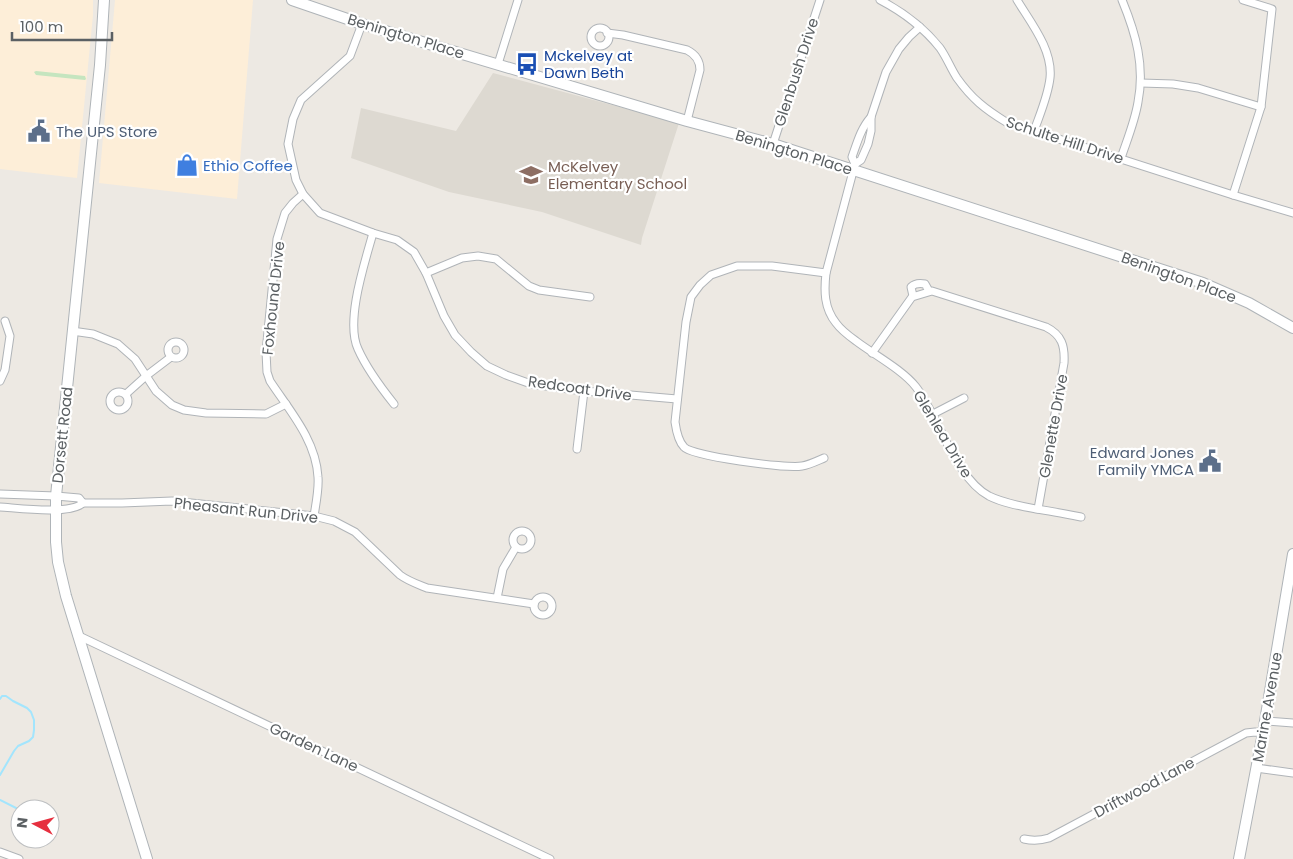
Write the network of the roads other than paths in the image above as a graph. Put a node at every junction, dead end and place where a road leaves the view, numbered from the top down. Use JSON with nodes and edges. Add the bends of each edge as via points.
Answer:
{"nodes":[{"id":1,"x":104,"y":0,"type":"edge"},
{"id":2,"x":292,"y":0,"type":"edge"},
{"id":3,"x":518,"y":0,"type":"edge"},
{"id":4,"x":820,"y":0,"type":"edge"},
{"id":5,"x":880,"y":0,"type":"edge"},
{"id":6,"x":1017,"y":0,"type":"edge"},
{"id":7,"x":1122,"y":0,"type":"edge"},
{"id":8,"x":1243,"y":0,"type":"edge"},
{"id":9,"x":362,"y":24,"type":"junction"},
{"id":10,"x":920,"y":27,"type":"junction"},
{"id":11,"x":607,"y":33,"type":"dead end"},
{"id":12,"x":498,"y":64,"type":"junction"},
{"id":13,"x":1141,"y":83,"type":"junction"},
{"id":14,"x":1261,"y":107,"type":"junction"},
{"id":15,"x":687,"y":121,"type":"junction"},
{"id":16,"x":1034,"y":131,"type":"junction"},
{"id":17,"x":773,"y":144,"type":"junction"},
{"id":18,"x":1121,"y":158,"type":"junction"},
{"id":19,"x":854,"y":167,"type":"junction"},
{"id":20,"x":303,"y":194,"type":"junction"},
{"id":21,"x":1233,"y":195,"type":"junction"},
{"id":22,"x":1293,"y":213,"type":"edge"},
{"id":23,"x":373,"y":233,"type":"junction"},
{"id":24,"x":426,"y":273,"type":"junction"},
{"id":25,"x":826,"y":273,"type":"junction"},
{"id":26,"x":929,"y":291,"type":"junction"},
{"id":27,"x":913,"y":296,"type":"junction"},
{"id":28,"x":590,"y":297,"type":"dead end"},
{"id":29,"x":5,"y":321,"type":"dead end"},
{"id":30,"x":1291,"y":325,"type":"edge"},
{"id":31,"x":72,"y":331,"type":"junction"},
{"id":32,"x":872,"y":352,"type":"junction"},
{"id":33,"x":171,"y":357,"type":"dead end"},
{"id":34,"x":146,"y":376,"type":"junction"},
{"id":35,"x":0,"y":381,"type":"edge"},
{"id":36,"x":584,"y":391,"type":"junction"},
{"id":37,"x":126,"y":394,"type":"dead end"},
{"id":38,"x":964,"y":398,"type":"dead end"},
{"id":39,"x":677,"y":400,"type":"junction"},
{"id":40,"x":286,"y":404,"type":"junction"},
{"id":41,"x":394,"y":404,"type":"dead end"},
{"id":42,"x":933,"y":414,"type":"junction"},
{"id":43,"x":577,"y":449,"type":"dead end"},
{"id":44,"x":824,"y":458,"type":"dead end"},
{"id":45,"x":0,"y":494,"type":"edge"},
{"id":46,"x":56,"y":496,"type":"junction"},
{"id":47,"x":83,"y":503,"type":"junction"},
{"id":48,"x":0,"y":507,"type":"edge"},
{"id":49,"x":1038,"y":509,"type":"junction"},
{"id":50,"x":56,"y":510,"type":"junction"},
{"id":51,"x":314,"y":516,"type":"junction"},
{"id":52,"x":1081,"y":517,"type":"dead end"},
{"id":53,"x":516,"y":547,"type":"dead end"},
{"id":54,"x":1293,"y":554,"type":"edge"},
{"id":55,"x":497,"y":598,"type":"junction"},
{"id":56,"x":1289,"y":598,"type":"edge"},
{"id":57,"x":534,"y":604,"type":"dead end"},
{"id":58,"x":77,"y":635,"type":"junction"},
{"id":59,"x":1265,"y":720,"type":"junction"},
{"id":60,"x":1293,"y":723,"type":"edge"},
{"id":61,"x":1263,"y":733,"type":"junction"},
{"id":62,"x":1256,"y":768,"type":"junction"},
{"id":63,"x":1293,"y":773,"type":"edge"},
{"id":64,"x":1024,"y":839,"type":"dead end"},
{"id":65,"x":0,"y":852,"type":"edge"},
{"id":66,"x":19,"y":859,"type":"edge"},
{"id":67,"x":147,"y":859,"type":"edge"},
{"id":68,"x":550,"y":859,"type":"edge"},
{"id":69,"x":1239,"y":859,"type":"edge"}],
"edges":[{"from":1,"to":31,"type":"main road","name":"Dorsett Road"},
{"from":2,"to":9,"type":"main road","name":"Benington Place"},
{"from":3,"to":12,"type":"street"},
{"from":4,"to":17,"type":"street","name":"Glenbush Drive"},
{"from":5,"to":10,"type":"street","name":"Schulte Hill Drive"},
{"from":6,"to":16,"type":"street","via":[[1040,39],[1048,60],[1050,77]]},
{"from":7,"to":13,"type":"street","via":[[1139,50]]},
{"from":8,"to":14,"type":"street","via":[[1272,10]]},
{"from":9,"to":12,"type":"main road","name":"Benington Place"},
{"from":9,"to":20,"type":"street","name":"Redcoat Drive","via":[[350,56],[301,100],[293,119],[288,144],[296,180]]},
{"from":10,"to":16,"type":"street","name":"Schulte Hill Drive","via":[[940,49],[957,78],[984,108],[1006,122]]},
{"from":10,"to":19,"type":"street","name":"Glenlea Drive","via":[[899,49],[886,72],[872,117],[866,122],[852,157]]},
{"from":11,"to":15,"type":"street","via":[[694,53],[700,70]]},
{"from":12,"to":15,"type":"main road","name":"Benington Place"},
{"from":13,"to":14,"type":"street","via":[[1198,88]]},
{"from":13,"to":18,"type":"street","via":[[1138,104]]},
{"from":14,"to":21,"type":"street"},
{"from":15,"to":17,"type":"main road","name":"Benington Place"},
{"from":16,"to":18,"type":"street","name":"Schulte Hill Drive"},
{"from":17,"to":19,"type":"main road","name":"Benington Place"},
{"from":18,"to":21,"type":"street","name":"Schulte Hill Drive"},
{"from":19,"to":25,"type":"street","name":"Glenlea Drive"},
{"from":19,"to":30,"type":"main road","name":"Benington Place","via":[[1203,283]]},
{"from":20,"to":23,"type":"street","name":"Redcoat Drive","via":[[320,213]]},
{"from":20,"to":40,"type":"street","name":"Foxhound Drive","via":[[285,213],[277,238],[266,352],[270,381]]},
{"from":21,"to":22,"type":"street","name":"Schulte Hill Drive"},
{"from":23,"to":24,"type":"street","name":"Redcoat Drive","via":[[397,240],[414,252]]},
{"from":23,"to":41,"type":"street","via":[[358,284],[355,334],[358,348]]},
{"from":24,"to":28,"type":"street","via":[[462,258],[478,256],[496,260],[529,286]]},
{"from":24,"to":36,"type":"street","name":"Redcoat Drive","via":[[455,335],[487,366],[531,384]]},
{"from":25,"to":32,"type":"street","name":"Glenlea Drive","via":[[826,304],[836,324]]},
{"from":25,"to":39,"type":"street","via":[[772,266],[737,266],[711,275],[691,297]]},
{"from":26,"to":27,"type":"street"},
{"from":26,"to":27,"type":"street","via":[[925,284],[916,284],[911,287]]},
{"from":26,"to":49,"type":"street","name":"Glenette Drive","via":[[1046,327],[1056,332],[1062,343],[1064,363]]},
{"from":27,"to":32,"type":"street"},
{"from":29,"to":35,"type":"street","via":[[10,336]]},
{"from":31,"to":34,"type":"street","via":[[93,334],[118,344],[135,359]]},
{"from":31,"to":46,"type":"main road","name":"Dorsett Road"},
{"from":32,"to":42,"type":"street","name":"Glenlea Drive","via":[[906,376]]},
{"from":33,"to":34,"type":"street"},
{"from":34,"to":37,"type":"street"},
{"from":34,"to":40,"type":"street","via":[[162,397],[184,410],[266,414]]},
{"from":36,"to":39,"type":"street","name":"Redcoat Drive"},
{"from":36,"to":43,"type":"street"},
{"from":38,"to":42,"type":"street"},
{"from":39,"to":44,"type":"street","via":[[677,432],[684,448],[691,452],[784,466],[801,466]]},
{"from":40,"to":51,"type":"street","name":"Foxhound Drive","via":[[314,451],[318,477]]},
{"from":42,"to":49,"type":"street","name":"Glenlea Drive","via":[[961,468],[979,489],[989,496]]},
{"from":45,"to":46,"type":"street","name":"Pheasant Run Drive"},
{"from":46,"to":47,"type":"street","name":"Pheasant Run Drive","via":[[79,498]]},
{"from":46,"to":50,"type":"main road","name":"Dorsett Road"},
{"from":47,"to":50,"type":"street","name":"Pheasant Run Drive"},
{"from":47,"to":51,"type":"street","name":"Pheasant Run Drive","via":[[172,501]]},
{"from":48,"to":50,"type":"street","name":"Pheasant Run Drive"},
{"from":49,"to":52,"type":"street","name":"Glenlea Drive"},
{"from":50,"to":58,"type":"main road","name":"Dorsett Road","via":[[58,562]]},
{"from":51,"to":55,"type":"street","name":"Pheasant Run Drive","via":[[334,521],[355,532],[408,581],[427,588]]},
{"from":53,"to":55,"type":"street","via":[[504,569]]},
{"from":54,"to":56,"type":"main road","name":"Marine Avenue"},
{"from":55,"to":57,"type":"street","name":"Pheasant Run Drive"},
{"from":56,"to":59,"type":"main road","name":"Marine Avenue"},
{"from":58,"to":67,"type":"main road","name":"Dorsett Road"},
{"from":58,"to":68,"type":"street","name":"Garden Lane"},
{"from":59,"to":60,"type":"street"},
{"from":59,"to":61,"type":"main road","name":"Marine Avenue"},
{"from":61,"to":62,"type":"main road","name":"Marine Avenue"},
{"from":61,"to":64,"type":"street","name":"Driftwood Lane","via":[[1246,733],[1049,838],[1040,841]]},
{"from":62,"to":63,"type":"street"},
{"from":62,"to":69,"type":"main road","name":"Marine Avenue"},
{"from":65,"to":66,"type":"street"}]}
